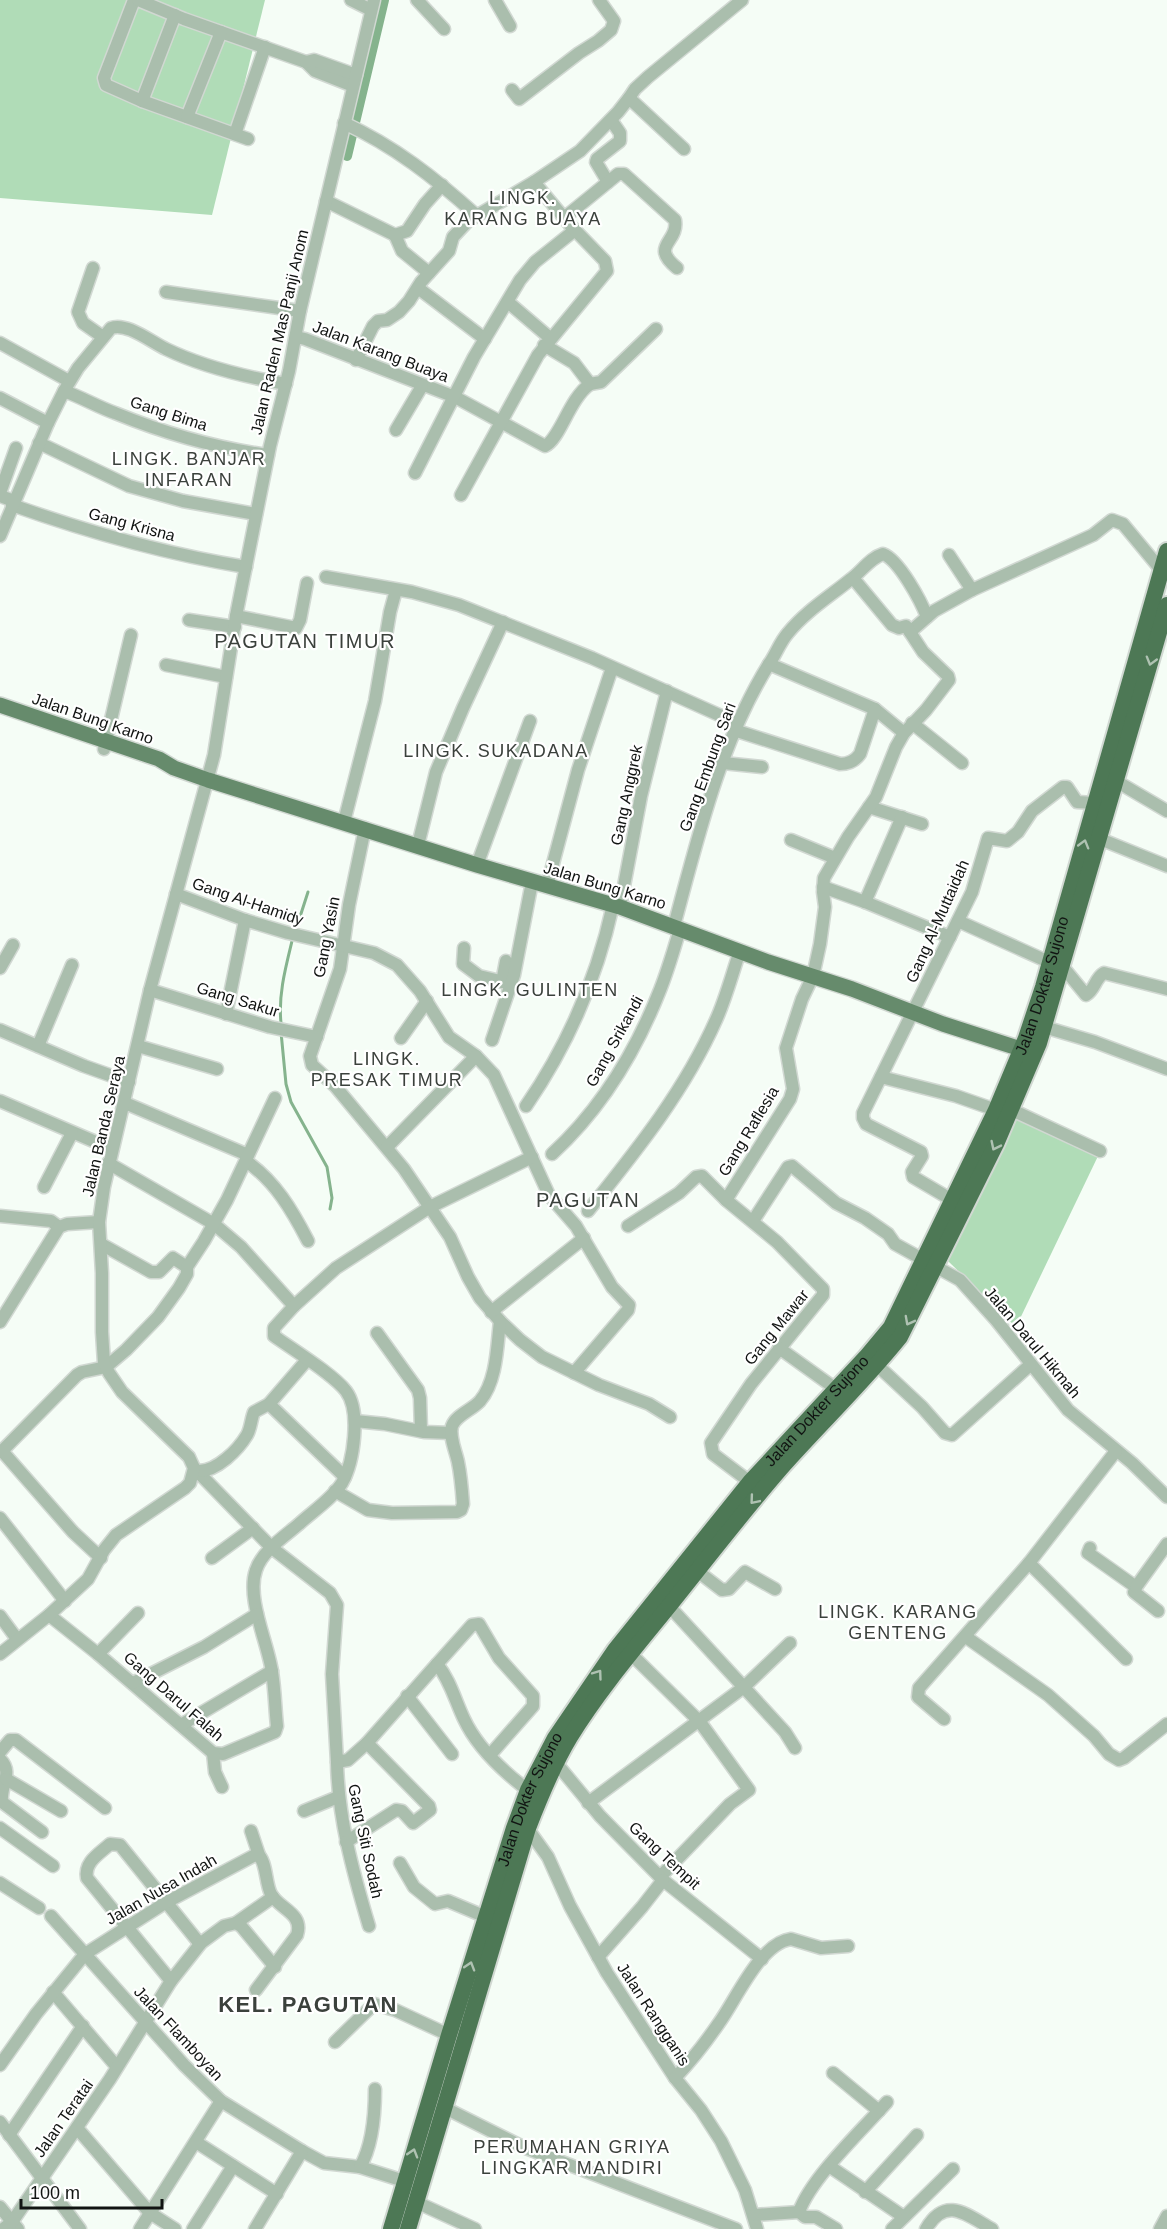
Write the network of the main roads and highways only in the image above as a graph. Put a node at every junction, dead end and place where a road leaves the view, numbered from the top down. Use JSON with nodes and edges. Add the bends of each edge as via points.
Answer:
{"nodes":[{"id":1,"x":1167,"y":551,"type":"edge"},
{"id":2,"x":1167,"y":605,"type":"edge"},
{"id":3,"x":0,"y":705,"type":"edge"},
{"id":4,"x":0,"y":715,"type":"edge"},
{"id":5,"x":105,"y":745,"type":"junction"},
{"id":6,"x":1082,"y":874,"type":"junction"},
{"id":7,"x":1057,"y":965,"type":"junction"},
{"id":8,"x":1027,"y":1051,"type":"junction"},
{"id":9,"x":1004,"y":1110,"type":"junction"},
{"id":10,"x":930,"y":1264,"type":"junction"},
{"id":11,"x":703,"y":1551,"type":"junction"},
{"id":12,"x":534,"y":1794,"type":"junction"},
{"id":13,"x":523,"y":1823,"type":"junction"},
{"id":14,"x":391,"y":2229,"type":"edge"},
{"id":15,"x":408,"y":2229,"type":"edge"}],
"edges":[{"from":6,"to":1,"type":"highway","name":"Jalan Dokter Sujono","one_way":true,"via":[[1095,803]]},
{"from":2,"to":6,"type":"highway","one_way":true,"via":[[1100,839]]},
{"from":3,"to":5,"type":"main road","name":"Jalan Bung Karno"},
{"from":4,"to":5,"type":"main road","name":"Jalan Bung Karno"},
{"from":5,"to":8,"type":"main road","name":"Jalan Bung Karno","via":[[617,906]]},
{"from":6,"to":7,"type":"highway","name":"Jalan Dokter Sujono"},
{"from":7,"to":8,"type":"highway","name":"Jalan Dokter Sujono"},
{"from":7,"to":8,"type":"highway","via":[[1044,1027]]},
{"from":8,"to":9,"type":"highway","name":"Jalan Dokter Sujono"},
{"from":9,"to":10,"type":"highway","one_way":true},
{"from":9,"to":10,"type":"highway","name":"Jalan Dokter Sujono","via":[[952,1200]]},
{"from":10,"to":11,"type":"highway","name":"Jalan Dokter Sujono","via":[[891,1327],[750,1482]]},
{"from":10,"to":11,"type":"highway","one_way":true,"via":[[900,1337]]},
{"from":11,"to":12,"type":"highway","via":[[696,1570],[585,1714],[557,1764]]},
{"from":12,"to":11,"type":"highway","name":"Jalan Dokter Sujono","one_way":true,"via":[[555,1738],[583,1696],[615,1650]]},
{"from":12,"to":13,"type":"highway","name":"Jalan Dokter Sujono"},
{"from":14,"to":13,"type":"highway","name":"Jalan Dokter Sujono","one_way":true,"via":[[399,2179],[486,1917]]},
{"from":13,"to":15,"type":"highway"}]}
